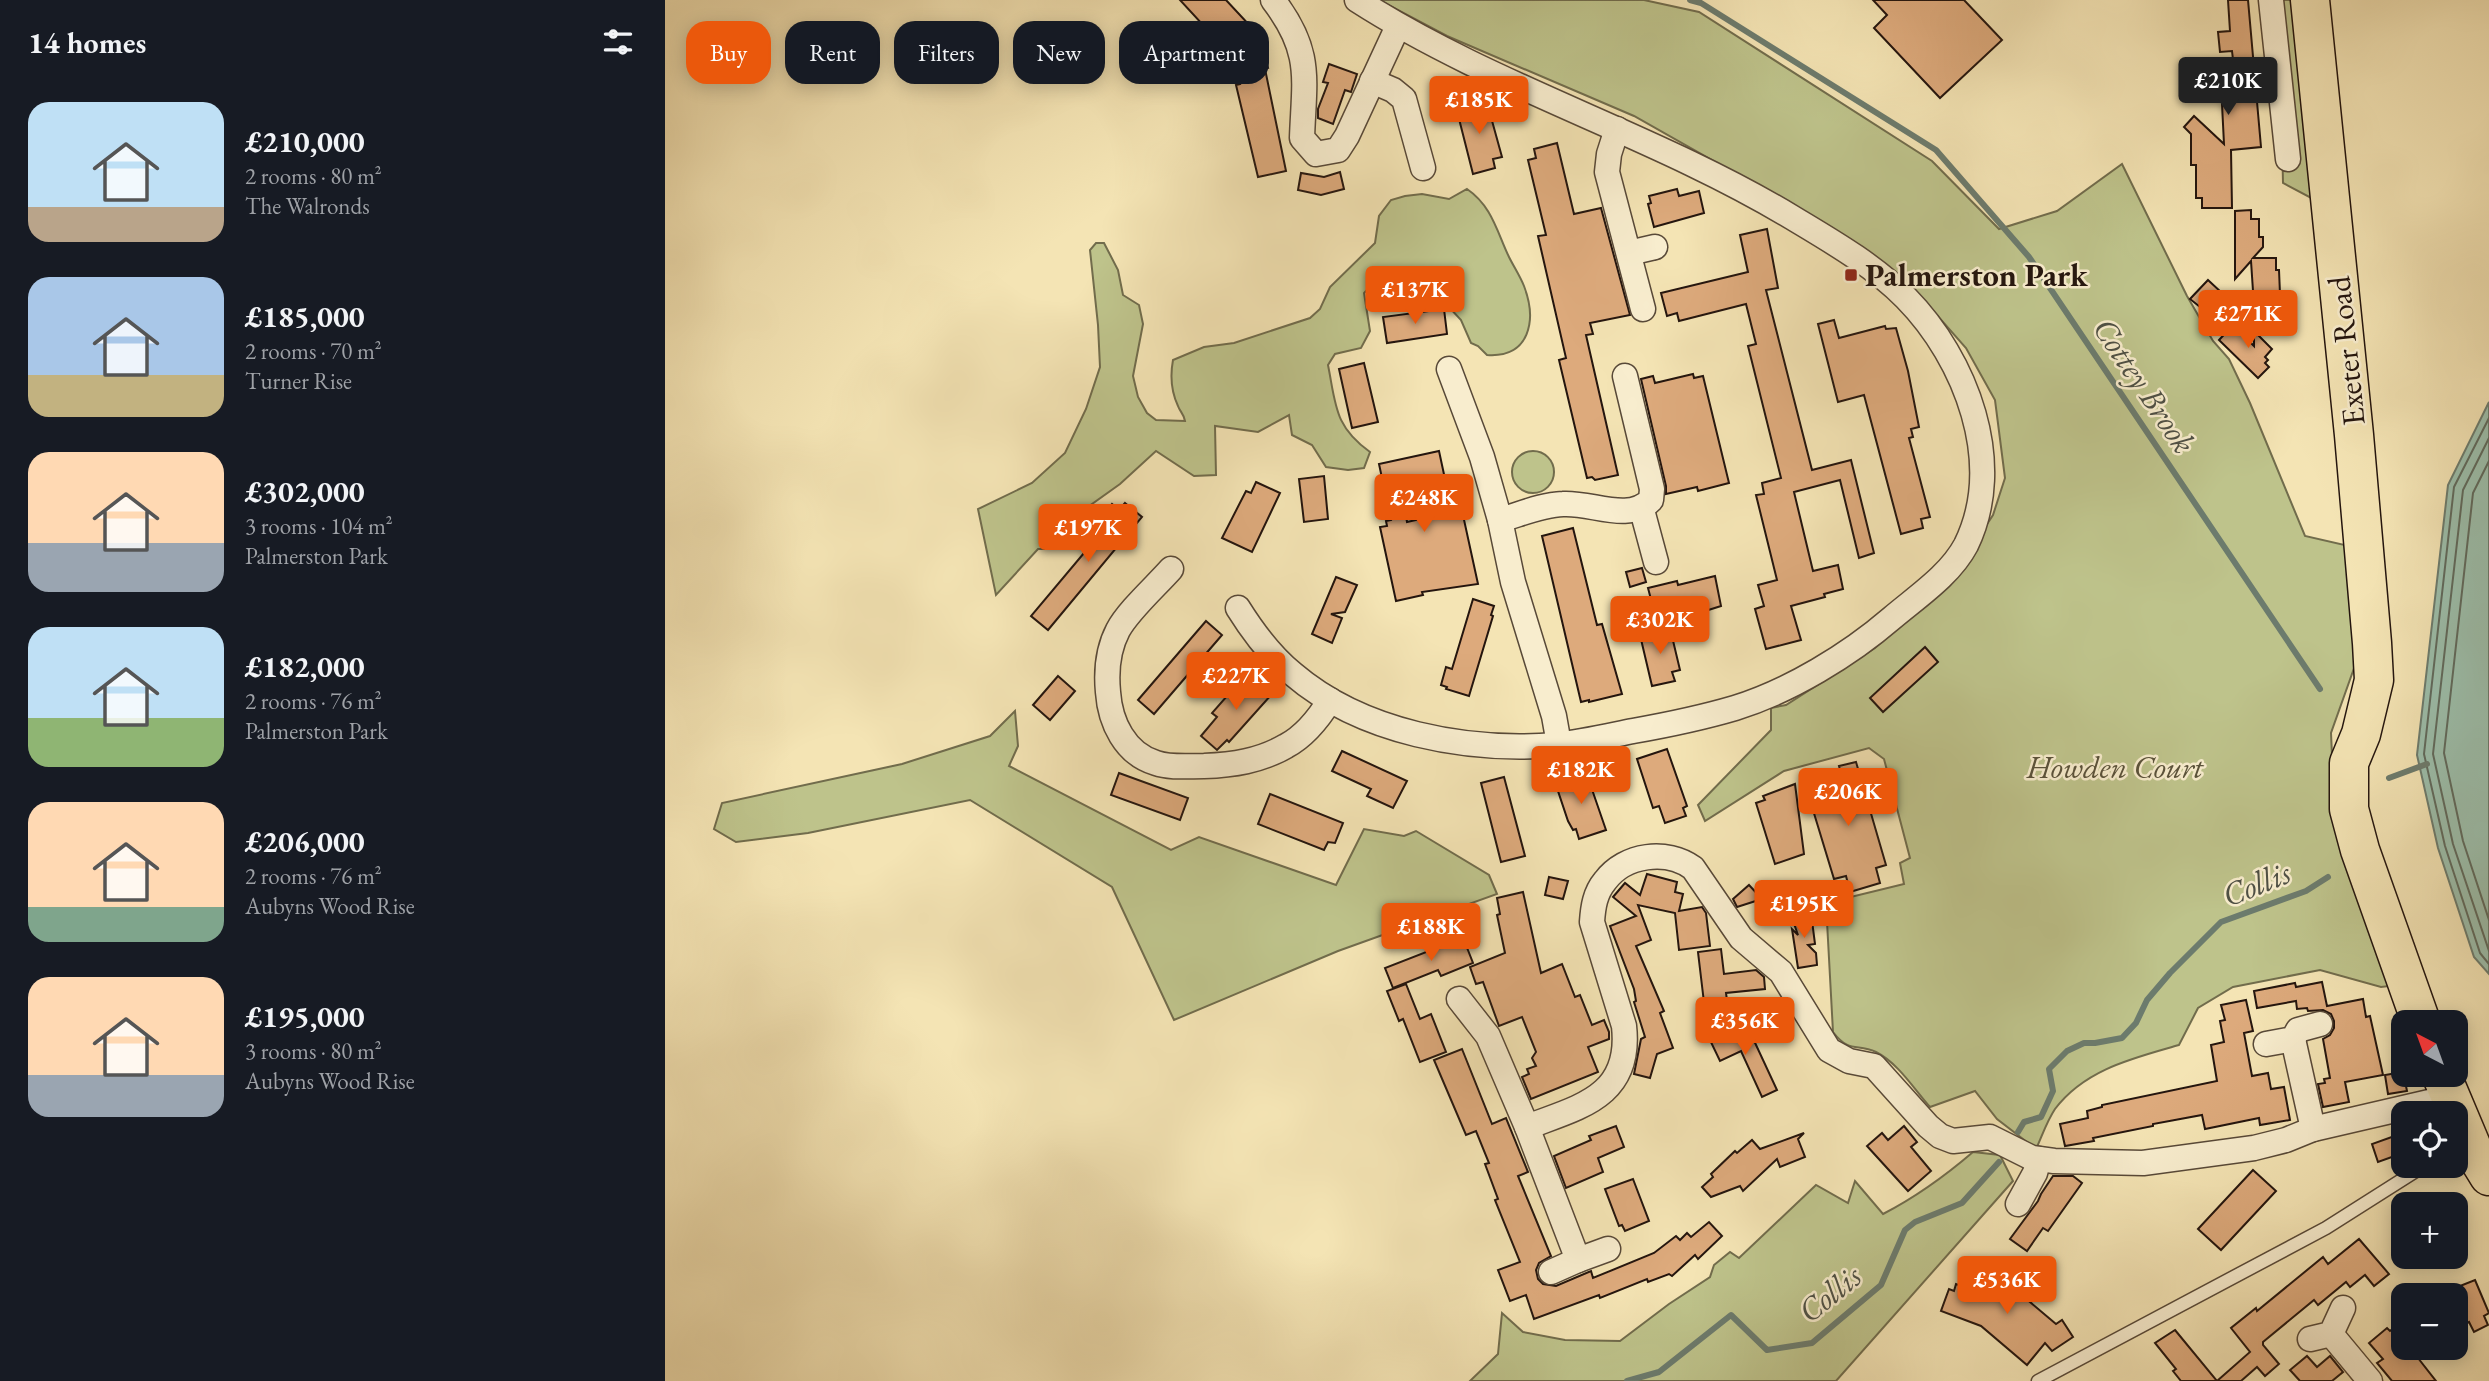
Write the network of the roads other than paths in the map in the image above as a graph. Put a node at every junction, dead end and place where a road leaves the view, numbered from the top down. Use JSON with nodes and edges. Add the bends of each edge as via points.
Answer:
{"nodes":[{"id":1,"x":1273,"y":0,"type":"edge"},
{"id":2,"x":1357,"y":0,"type":"edge"},
{"id":3,"x":2271,"y":0,"type":"edge"},
{"id":4,"x":2310,"y":0,"type":"edge"},
{"id":5,"x":1398,"y":26,"type":"junction"},
{"id":6,"x":1372,"y":81,"type":"junction"},
{"id":7,"x":1618,"y":129,"type":"junction"},
{"id":8,"x":2288,"y":159,"type":"dead end"},
{"id":9,"x":1423,"y":168,"type":"dead end"},
{"id":10,"x":1655,"y":247,"type":"dead end"},
{"id":11,"x":1629,"y":253,"type":"junction"},
{"id":12,"x":1643,"y":309,"type":"dead end"},
{"id":13,"x":1449,"y":369,"type":"dead end"},
{"id":14,"x":1625,"y":376,"type":"dead end"},
{"id":15,"x":1642,"y":509,"type":"junction"},
{"id":16,"x":1500,"y":520,"type":"junction"},
{"id":17,"x":1656,"y":562,"type":"dead end"},
{"id":18,"x":1171,"y":569,"type":"dead end"},
{"id":19,"x":1238,"y":608,"type":"dead end"},
{"id":20,"x":1330,"y":700,"type":"junction"},
{"id":21,"x":1559,"y":744,"type":"junction"},
{"id":22,"x":1459,"y":999,"type":"dead end"},
{"id":23,"x":2417,"y":1010,"type":"edge"},
{"id":24,"x":2320,"y":1024,"type":"dead end"},
{"id":25,"x":2293,"y":1039,"type":"junction"},
{"id":26,"x":2266,"y":1044,"type":"dead end"},
{"id":27,"x":2443,"y":1087,"type":"edge"},
{"id":28,"x":2446,"y":1087,"type":"edge"},
{"id":29,"x":1527,"y":1127,"type":"junction"},
{"id":30,"x":2313,"y":1129,"type":"junction"},
{"id":31,"x":2039,"y":1159,"type":"junction"},
{"id":32,"x":2473,"y":1160,"type":"edge"},
{"id":33,"x":2405,"y":1178,"type":"edge"},
{"id":34,"x":2018,"y":1204,"type":"dead end"},
{"id":35,"x":1608,"y":1250,"type":"dead end"},
{"id":36,"x":1578,"y":1260,"type":"junction"},
{"id":37,"x":1551,"y":1272,"type":"dead end"},
{"id":38,"x":2343,"y":1308,"type":"dead end"},
{"id":39,"x":2038,"y":1381,"type":"edge"},
{"id":40,"x":2370,"y":1381,"type":"edge"}],
"edges":[{"from":1,"to":6,"type":"street","via":[[1301,50],[1306,82],[1303,138],[1308,147],[1317,154],[1338,150]]},
{"from":2,"to":5,"type":"street"},
{"from":3,"to":8,"type":"street"},
{"from":4,"to":23,"type":"main road","name":"Exeter Road","via":[[2371,616],[2374,680],[2349,763],[2349,808]]},
{"from":5,"to":6,"type":"street"},
{"from":5,"to":7,"type":"street"},
{"from":6,"to":9,"type":"street","via":[[1404,99]]},
{"from":7,"to":11,"type":"street","via":[[1607,172]]},
{"from":7,"to":21,"type":"street","via":[[1743,188],[1852,254],[1910,302],[1951,357],[1974,413],[1982,473],[1980,504],[1964,549],[1945,573],[1875,633],[1815,672],[1737,707],[1674,724]]},
{"from":10,"to":11,"type":"street"},
{"from":11,"to":12,"type":"street"},
{"from":13,"to":16,"type":"street"},
{"from":14,"to":15,"type":"street","via":[[1652,489],[1651,500]]},
{"from":15,"to":16,"type":"street","via":[[1630,513],[1565,504]]},
{"from":15,"to":17,"type":"street"},
{"from":16,"to":21,"type":"street"},
{"from":18,"to":20,"type":"street","via":[[1119,628],[1110,651],[1109,706],[1121,736],[1132,749],[1156,764],[1172,766],[1244,763],[1293,741]]},
{"from":19,"to":20,"type":"street","via":[[1277,659]]},
{"from":20,"to":21,"type":"street","via":[[1404,730],[1451,740],[1493,746]]},
{"from":22,"to":29,"type":"street","via":[[1488,1036]]},
{"from":24,"to":25,"type":"street","via":[[2298,1030]]},
{"from":25,"to":26,"type":"street"},
{"from":25,"to":30,"type":"street"},
{"from":27,"to":30,"type":"street"},
{"from":28,"to":32,"type":"main road"},
{"from":29,"to":31,"type":"street","via":[[1593,1101],[1618,1069],[1624,1026],[1592,922],[1593,908],[1615,870],[1659,855],[1682,860],[1693,868],[1741,938],[1781,972],[1829,1050],[1874,1066],[1940,1136],[1953,1141],[1990,1136]]},
{"from":29,"to":36,"type":"street"},
{"from":30,"to":31,"type":"street","via":[[2254,1147],[2143,1163]]},
{"from":31,"to":34,"type":"street"},
{"from":33,"to":39,"type":"lane","via":[[2326,1228]]},
{"from":35,"to":36,"type":"street"},
{"from":36,"to":37,"type":"street"},
{"from":38,"to":40,"type":"street","via":[[2320,1337]]}]}
